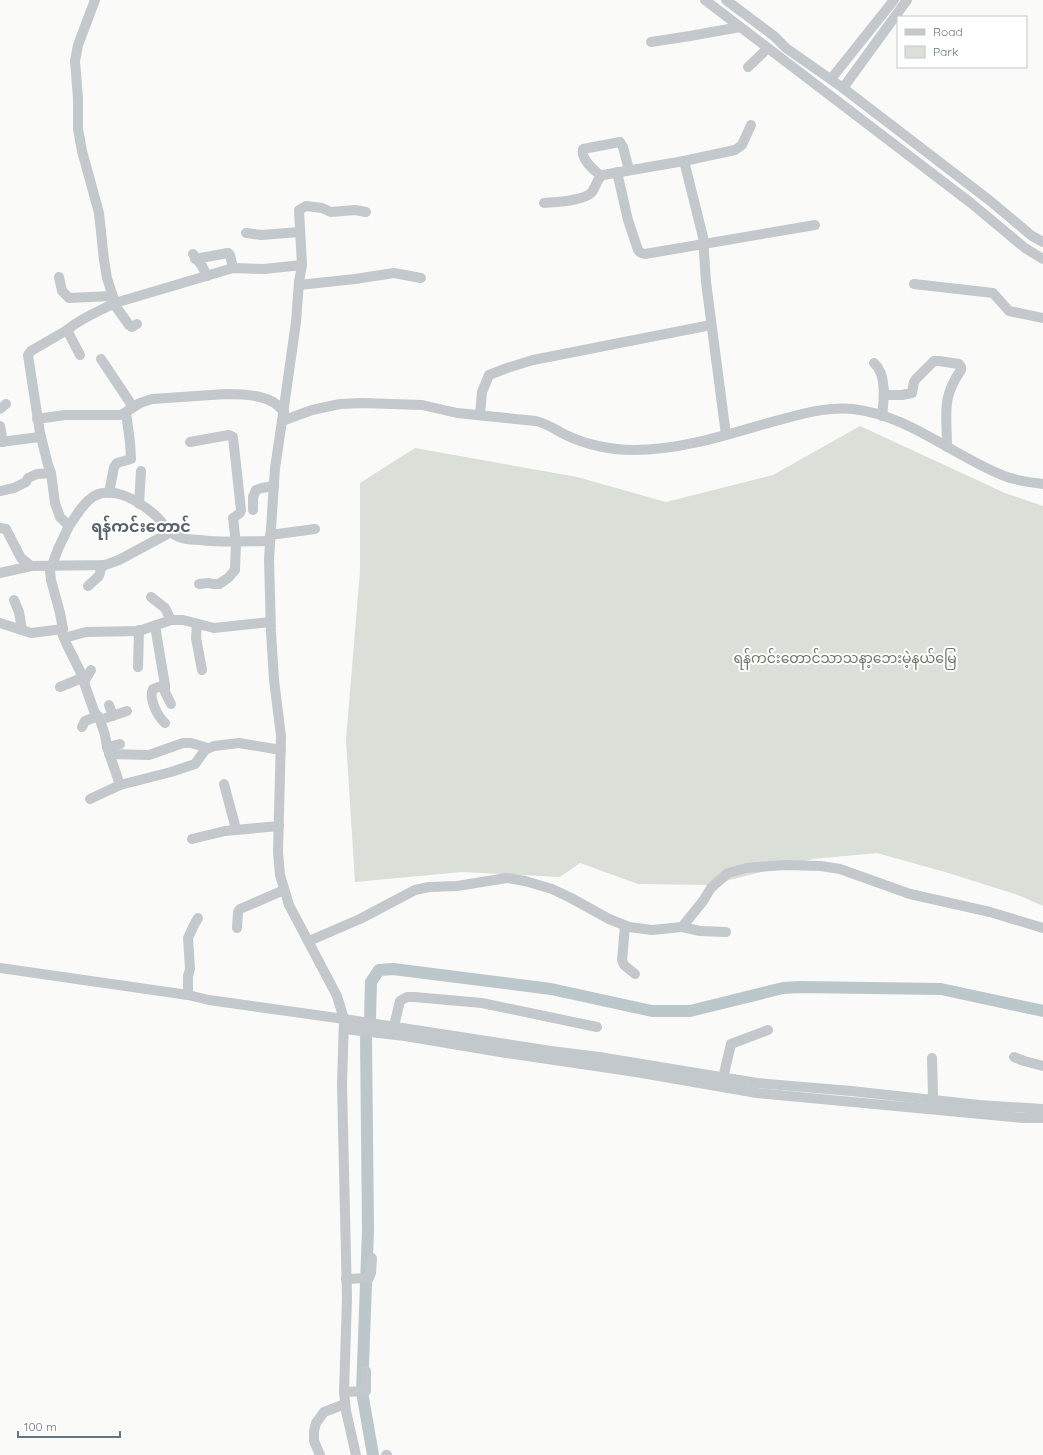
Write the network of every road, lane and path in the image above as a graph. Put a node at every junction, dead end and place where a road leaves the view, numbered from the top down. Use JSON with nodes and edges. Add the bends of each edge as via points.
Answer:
{"nodes":[{"id":1,"x":95,"y":0,"type":"edge"},
{"id":2,"x":705,"y":0,"type":"edge"},
{"id":3,"x":726,"y":0,"type":"edge"},
{"id":4,"x":894,"y":0,"type":"edge"},
{"id":5,"x":906,"y":0,"type":"edge"},
{"id":6,"x":740,"y":27,"type":"junction"},
{"id":7,"x":651,"y":42,"type":"dead end"},
{"id":8,"x":768,"y":48,"type":"junction"},
{"id":9,"x":748,"y":67,"type":"dead end"},
{"id":10,"x":837,"y":84,"type":"junction"},
{"id":11,"x":751,"y":125,"type":"dead end"},
{"id":12,"x":684,"y":161,"type":"junction"},
{"id":13,"x":629,"y":170,"type":"junction"},
{"id":14,"x":617,"y":172,"type":"junction"},
{"id":15,"x":601,"y":176,"type":"junction"},
{"id":16,"x":544,"y":203,"type":"dead end"},
{"id":17,"x":366,"y":212,"type":"dead end"},
{"id":18,"x":815,"y":224,"type":"dead end"},
{"id":19,"x":300,"y":232,"type":"junction"},
{"id":20,"x":246,"y":233,"type":"dead end"},
{"id":21,"x":1043,"y":242,"type":"edge"},
{"id":22,"x":703,"y":244,"type":"junction"},
{"id":23,"x":210,"y":256,"type":"junction"},
{"id":24,"x":1043,"y":259,"type":"edge"},
{"id":25,"x":302,"y":265,"type":"junction"},
{"id":26,"x":233,"y":268,"type":"junction"},
{"id":27,"x":210,"y":275,"type":"junction"},
{"id":28,"x":59,"y":277,"type":"dead end"},
{"id":29,"x":421,"y":278,"type":"dead end"},
{"id":30,"x":914,"y":284,"type":"dead end"},
{"id":31,"x":299,"y":285,"type":"junction"},
{"id":32,"x":114,"y":301,"type":"junction"},
{"id":33,"x":1043,"y":318,"type":"edge"},
{"id":34,"x":137,"y":324,"type":"dead end"},
{"id":35,"x":711,"y":326,"type":"junction"},
{"id":36,"x":67,"y":330,"type":"junction"},
{"id":37,"x":80,"y":355,"type":"dead end"},
{"id":38,"x":101,"y":359,"type":"dead end"},
{"id":39,"x":874,"y":363,"type":"dead end"},
{"id":40,"x":884,"y":395,"type":"junction"},
{"id":41,"x":130,"y":410,"type":"junction"},
{"id":42,"x":480,"y":415,"type":"junction"},
{"id":43,"x":283,"y":416,"type":"junction"},
{"id":44,"x":882,"y":416,"type":"junction"},
{"id":45,"x":37,"y":419,"type":"junction"},
{"id":46,"x":0,"y":426,"type":"edge"},
{"id":47,"x":726,"y":435,"type":"junction"},
{"id":48,"x":40,"y":437,"type":"junction"},
{"id":49,"x":2,"y":442,"type":"edge"},
{"id":50,"x":190,"y":442,"type":"dead end"},
{"id":51,"x":948,"y":447,"type":"junction"},
{"id":52,"x":141,"y":471,"type":"dead end"},
{"id":53,"x":51,"y":473,"type":"junction"},
{"id":54,"x":1043,"y":484,"type":"edge"},
{"id":55,"x":274,"y":486,"type":"junction"},
{"id":56,"x":0,"y":492,"type":"edge"},
{"id":57,"x":109,"y":493,"type":"junction"},
{"id":58,"x":139,"y":504,"type":"junction"},
{"id":59,"x":253,"y":510,"type":"dead end"},
{"id":60,"x":69,"y":526,"type":"junction"},
{"id":61,"x":0,"y":528,"type":"edge"},
{"id":62,"x":315,"y":529,"type":"dead end"},
{"id":63,"x":171,"y":532,"type":"junction"},
{"id":64,"x":270,"y":538,"type":"junction"},
{"id":65,"x":236,"y":543,"type":"junction"},
{"id":66,"x":102,"y":565,"type":"junction"},
{"id":67,"x":31,"y":566,"type":"junction"},
{"id":68,"x":52,"y":566,"type":"junction"},
{"id":69,"x":0,"y":573,"type":"edge"},
{"id":70,"x":200,"y":584,"type":"dead end"},
{"id":71,"x":88,"y":586,"type":"dead end"},
{"id":72,"x":151,"y":597,"type":"dead end"},
{"id":73,"x":14,"y":600,"type":"dead end"},
{"id":74,"x":171,"y":620,"type":"junction"},
{"id":75,"x":270,"y":622,"type":"junction"},
{"id":76,"x":0,"y":623,"type":"edge"},
{"id":77,"x":197,"y":624,"type":"junction"},
{"id":78,"x":155,"y":626,"type":"junction"},
{"id":79,"x":22,"y":630,"type":"junction"},
{"id":80,"x":139,"y":630,"type":"junction"},
{"id":81,"x":63,"y":634,"type":"junction"},
{"id":82,"x":138,"y":667,"type":"dead end"},
{"id":83,"x":91,"y":670,"type":"dead end"},
{"id":84,"x":202,"y":670,"type":"dead end"},
{"id":85,"x":83,"y":680,"type":"junction"},
{"id":86,"x":166,"y":685,"type":"junction"},
{"id":87,"x":60,"y":687,"type":"dead end"},
{"id":88,"x":171,"y":704,"type":"dead end"},
{"id":89,"x":109,"y":705,"type":"dead end"},
{"id":90,"x":127,"y":711,"type":"dead end"},
{"id":91,"x":113,"y":716,"type":"junction"},
{"id":92,"x":99,"y":718,"type":"junction"},
{"id":93,"x":165,"y":723,"type":"dead end"},
{"id":94,"x":82,"y":727,"type":"dead end"},
{"id":95,"x":120,"y":744,"type":"dead end"},
{"id":96,"x":208,"y":748,"type":"junction"},
{"id":97,"x":108,"y":750,"type":"junction"},
{"id":98,"x":281,"y":750,"type":"junction"},
{"id":99,"x":224,"y":784,"type":"dead end"},
{"id":100,"x":120,"y":785,"type":"junction"},
{"id":101,"x":90,"y":798,"type":"dead end"},
{"id":102,"x":278,"y":826,"type":"junction"},
{"id":103,"x":236,"y":829,"type":"junction"},
{"id":104,"x":192,"y":840,"type":"dead end"},
{"id":105,"x":284,"y":890,"type":"junction"},
{"id":106,"x":198,"y":918,"type":"dead end"},
{"id":107,"x":625,"y":926,"type":"junction"},
{"id":108,"x":682,"y":927,"type":"junction"},
{"id":109,"x":237,"y":928,"type":"dead end"},
{"id":110,"x":1043,"y":928,"type":"edge"},
{"id":111,"x":726,"y":932,"type":"dead end"},
{"id":112,"x":309,"y":941,"type":"junction"},
{"id":113,"x":0,"y":968,"type":"edge"},
{"id":114,"x":636,"y":974,"type":"dead end"},
{"id":115,"x":188,"y":995,"type":"junction"},
{"id":116,"x":344,"y":1024,"type":"junction"},
{"id":117,"x":394,"y":1026,"type":"junction"},
{"id":118,"x":596,"y":1027,"type":"dead end"},
{"id":119,"x":768,"y":1030,"type":"dead end"},
{"id":120,"x":1014,"y":1057,"type":"dead end"},
{"id":121,"x":932,"y":1058,"type":"dead end"},
{"id":122,"x":1043,"y":1066,"type":"edge"},
{"id":123,"x":691,"y":1077,"type":"junction"},
{"id":124,"x":723,"y":1078,"type":"junction"},
{"id":125,"x":929,"y":1100,"type":"junction"},
{"id":126,"x":1043,"y":1109,"type":"edge"},
{"id":127,"x":1043,"y":1118,"type":"edge"},
{"id":128,"x":372,"y":1258,"type":"dead end"},
{"id":129,"x":346,"y":1279,"type":"junction"},
{"id":130,"x":366,"y":1371,"type":"dead end"},
{"id":131,"x":349,"y":1392,"type":"junction"},
{"id":132,"x":345,"y":1404,"type":"junction"},
{"id":133,"x":320,"y":1455,"type":"edge"},
{"id":134,"x":356,"y":1455,"type":"edge"}],
"edges":[{"from":1,"to":32,"type":"street","via":[[78,45],[75,61],[78,128],[99,213],[107,278]]},
{"from":2,"to":6,"type":"street"},
{"from":3,"to":10,"type":"street","via":[[786,48]]},
{"from":4,"to":10,"type":"street"},
{"from":5,"to":10,"type":"street"},
{"from":6,"to":7,"type":"street"},
{"from":6,"to":8,"type":"street"},
{"from":8,"to":9,"type":"street"},
{"from":8,"to":24,"type":"street","via":[[971,203],[1025,248]]},
{"from":10,"to":21,"type":"street"},
{"from":11,"to":12,"type":"street","via":[[742,145],[735,150]]},
{"from":12,"to":13,"type":"street"},
{"from":12,"to":22,"type":"street"},
{"from":13,"to":14,"type":"street"},
{"from":13,"to":15,"type":"street","via":[[620,142],[583,149],[583,156]]},
{"from":14,"to":15,"type":"street"},
{"from":14,"to":22,"type":"street","via":[[628,220],[641,253],[649,254]]},
{"from":15,"to":16,"type":"street","via":[[586,197]]},
{"from":17,"to":19,"type":"street","via":[[331,212],[306,206],[300,210]]},
{"from":18,"to":22,"type":"street"},
{"from":19,"to":20,"type":"street","via":[[261,235]]},
{"from":19,"to":25,"type":"street"},
{"from":22,"to":35,"type":"street"},
{"from":23,"to":26,"type":"street","via":[[228,253]]},
{"from":23,"to":27,"type":"street"},
{"from":23,"to":27,"type":"street","via":[[194,256]]},
{"from":25,"to":26,"type":"street"},
{"from":25,"to":31,"type":"street"},
{"from":26,"to":27,"type":"street"},
{"from":27,"to":32,"type":"street"},
{"from":28,"to":32,"type":"street","via":[[62,291],[69,298]]},
{"from":29,"to":31,"type":"street","via":[[394,273]]},
{"from":30,"to":33,"type":"street","via":[[992,292],[1008,311]]},
{"from":31,"to":43,"type":"street"},
{"from":32,"to":34,"type":"street","via":[[129,325],[132,327]]},
{"from":32,"to":36,"type":"street"},
{"from":35,"to":42,"type":"street","via":[[533,360],[507,368],[489,375],[482,392]]},
{"from":35,"to":47,"type":"street"},
{"from":36,"to":37,"type":"street"},
{"from":36,"to":45,"type":"street","via":[[28,355]]},
{"from":38,"to":41,"type":"street"},
{"from":39,"to":40,"type":"street","via":[[881,372]]},
{"from":40,"to":44,"type":"street"},
{"from":40,"to":51,"type":"street","via":[[910,394],[916,379],[934,361],[959,364],[961,370],[951,386],[947,403]]},
{"from":41,"to":43,"type":"street","via":[[146,400],[236,394],[265,398],[274,403]]},
{"from":41,"to":45,"type":"street","via":[[115,416],[65,415]]},
{"from":41,"to":57,"type":"street","via":[[131,459],[117,463],[114,467]]},
{"from":42,"to":43,"type":"street","via":[[422,405],[362,403],[340,404]]},
{"from":42,"to":47,"type":"street","via":[[546,423],[566,436],[603,447],[628,450],[672,446]]},
{"from":43,"to":55,"type":"street"},
{"from":44,"to":47,"type":"street","via":[[852,409],[815,411]]},
{"from":44,"to":51,"type":"street"},
{"from":45,"to":48,"type":"street"},
{"from":46,"to":49,"type":"street"},
{"from":48,"to":49,"type":"street"},
{"from":48,"to":53,"type":"street"},
{"from":50,"to":65,"type":"street","via":[[229,435],[233,437],[241,510],[233,518]]},
{"from":51,"to":54,"type":"street","via":[[1001,475]]},
{"from":52,"to":58,"type":"street"},
{"from":53,"to":56,"type":"street","via":[[37,474],[14,488]]},
{"from":53,"to":60,"type":"street","via":[[52,490],[58,512],[62,521]]},
{"from":55,"to":59,"type":"street","via":[[256,490]]},
{"from":55,"to":64,"type":"street"},
{"from":57,"to":58,"type":"street","via":[[118,493]]},
{"from":57,"to":60,"type":"street","via":[[94,496]]},
{"from":58,"to":63,"type":"street","via":[[154,514]]},
{"from":60,"to":68,"type":"street"},
{"from":61,"to":67,"type":"street","via":[[6,529],[21,558]]},
{"from":62,"to":64,"type":"street"},
{"from":63,"to":65,"type":"street","via":[[187,539]]},
{"from":63,"to":66,"type":"street","via":[[119,560]]},
{"from":64,"to":65,"type":"street"},
{"from":64,"to":75,"type":"street"},
{"from":65,"to":70,"type":"street","via":[[236,567],[233,573],[216,585]]},
{"from":66,"to":68,"type":"street"},
{"from":66,"to":71,"type":"street","via":[[99,576]]},
{"from":67,"to":68,"type":"street"},
{"from":67,"to":69,"type":"street"},
{"from":68,"to":81,"type":"street","via":[[50,580]]},
{"from":72,"to":74,"type":"street","via":[[165,608]]},
{"from":73,"to":79,"type":"street"},
{"from":74,"to":77,"type":"street"},
{"from":74,"to":78,"type":"street"},
{"from":75,"to":77,"type":"street","via":[[214,628]]},
{"from":75,"to":98,"type":"street"},
{"from":76,"to":79,"type":"street"},
{"from":77,"to":84,"type":"street","via":[[196,638]]},
{"from":78,"to":80,"type":"street"},
{"from":78,"to":86,"type":"street"},
{"from":79,"to":81,"type":"street"},
{"from":80,"to":81,"type":"street"},
{"from":80,"to":82,"type":"street"},
{"from":81,"to":85,"type":"street"},
{"from":83,"to":85,"type":"street"},
{"from":85,"to":87,"type":"street"},
{"from":85,"to":92,"type":"street"},
{"from":86,"to":88,"type":"street","via":[[165,692]]},
{"from":86,"to":93,"type":"street","via":[[151,692],[154,706],[160,719]]},
{"from":89,"to":91,"type":"street"},
{"from":90,"to":91,"type":"street"},
{"from":91,"to":92,"type":"street"},
{"from":92,"to":94,"type":"street","via":[[85,721]]},
{"from":92,"to":97,"type":"street"},
{"from":95,"to":97,"type":"street"},
{"from":96,"to":97,"type":"street","via":[[183,743],[149,755]]},
{"from":96,"to":98,"type":"street","via":[[223,744],[239,744]]},
{"from":96,"to":100,"type":"street","via":[[195,764]]},
{"from":97,"to":100,"type":"street"},
{"from":98,"to":102,"type":"street"},
{"from":99,"to":103,"type":"street"},
{"from":100,"to":101,"type":"street"},
{"from":102,"to":103,"type":"street"},
{"from":102,"to":105,"type":"street","via":[[278,865]]},
{"from":103,"to":104,"type":"street"},
{"from":105,"to":109,"type":"street","via":[[240,909]]},
{"from":105,"to":112,"type":"street","via":[[289,905]]},
{"from":106,"to":115,"type":"street","via":[[188,938]]},
{"from":107,"to":108,"type":"street","via":[[652,930]]},
{"from":107,"to":112,"type":"street","via":[[552,890],[506,878],[415,890],[360,919]]},
{"from":107,"to":114,"type":"street","via":[[622,960],[624,965]]},
{"from":108,"to":110,"type":"street","via":[[711,888],[728,873],[747,868],[784,865],[840,869],[910,894],[990,912]]},
{"from":108,"to":111,"type":"street"},
{"from":112,"to":116,"type":"street","via":[[337,996]]},
{"from":113,"to":115,"type":"street"},
{"from":115,"to":116,"type":"street"},
{"from":116,"to":117,"type":"street"},
{"from":116,"to":123,"type":"street","via":[[540,1059]]},
{"from":116,"to":129,"type":"street","via":[[342,1085]]},
{"from":117,"to":118,"type":"street","via":[[400,1001],[414,996],[482,1003]]},
{"from":117,"to":123,"type":"street","via":[[599,1057]]},
{"from":119,"to":124,"type":"street","via":[[731,1044]]},
{"from":120,"to":122,"type":"street"},
{"from":121,"to":125,"type":"street","via":[[933,1095]]},
{"from":123,"to":124,"type":"street"},
{"from":123,"to":127,"type":"street","via":[[757,1093]]},
{"from":124,"to":125,"type":"street"},
{"from":125,"to":126,"type":"street"},
{"from":128,"to":129,"type":"street","via":[[370,1276]]},
{"from":129,"to":131,"type":"street"},
{"from":130,"to":131,"type":"street","via":[[366,1391]]},
{"from":131,"to":132,"type":"street"},
{"from":132,"to":133,"type":"street","via":[[324,1412],[316,1423],[314,1441]]},
{"from":132,"to":134,"type":"street"}]}
